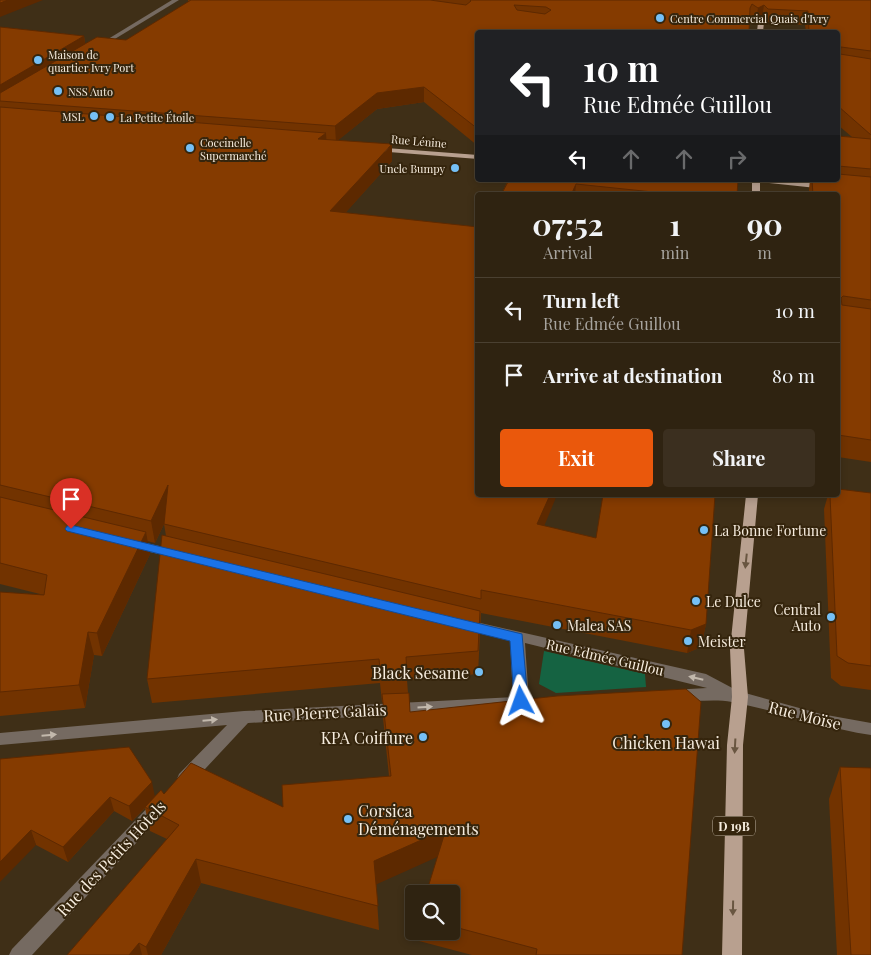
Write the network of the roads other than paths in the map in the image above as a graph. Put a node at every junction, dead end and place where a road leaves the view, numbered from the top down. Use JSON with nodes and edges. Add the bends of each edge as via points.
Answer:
{"nodes":[{"id":1,"x":176,"y":0,"type":"edge"},
{"id":2,"x":761,"y":22,"type":"edge"},
{"id":3,"x":760,"y":30,"type":"edge"},
{"id":4,"x":94,"y":50,"type":"edge"},
{"id":5,"x":365,"y":148,"type":"edge"},
{"id":6,"x":475,"y":157,"type":"edge"},
{"id":7,"x":783,"y":182,"type":"edge"},
{"id":8,"x":835,"y":187,"type":"edge"},
{"id":9,"x":752,"y":497,"type":"edge"},
{"id":10,"x":121,"y":541,"type":"edge"},
{"id":11,"x":187,"y":557,"type":"edge"},
{"id":12,"x":448,"y":621,"type":"edge"},
{"id":13,"x":517,"y":638,"type":"junction"},
{"id":14,"x":659,"y":695,"type":"edge"},
{"id":15,"x":740,"y":697,"type":"junction"},
{"id":16,"x":541,"y":700,"type":"edge"},
{"id":17,"x":521,"y":701,"type":"junction"},
{"id":18,"x":244,"y":717,"type":"junction"},
{"id":19,"x":871,"y":729,"type":"edge"},
{"id":20,"x":0,"y":739,"type":"edge"},
{"id":21,"x":19,"y":955,"type":"edge"},
{"id":22,"x":732,"y":955,"type":"edge"}],
"edges":[{"from":1,"to":4,"type":"street"},
{"from":2,"to":3,"type":"main road"},
{"from":5,"to":6,"type":"main road","name":"Rue Lénine"},
{"from":7,"to":8,"type":"main road"},
{"from":9,"to":15,"type":"main road","number":"D 19B","one_way":true,"via":[[737,649]]},
{"from":10,"to":11,"type":"street"},
{"from":12,"to":13,"type":"street","name":"Rue Edmée Guillou"},
{"from":15,"to":13,"type":"street","name":"Rue Edmée Guillou","one_way":true,"via":[[706,680]]},
{"from":13,"to":17,"type":"street"},
{"from":14,"to":15,"type":"street","via":[[708,693]]},
{"from":15,"to":19,"type":"street","name":"Rue Moïse","via":[[847,726]]},
{"from":15,"to":22,"type":"main road","number":"D 19B","one_way":true,"via":[[735,745]]},
{"from":16,"to":17,"type":"street","name":"Rue Pierre Galais"},
{"from":18,"to":17,"type":"street","name":"Rue Pierre Galais","one_way":true},
{"from":20,"to":18,"type":"street","name":"Rue Pierre Galais","one_way":true},
{"from":18,"to":21,"type":"street","name":"Rue des Petits Hôtels"}]}
